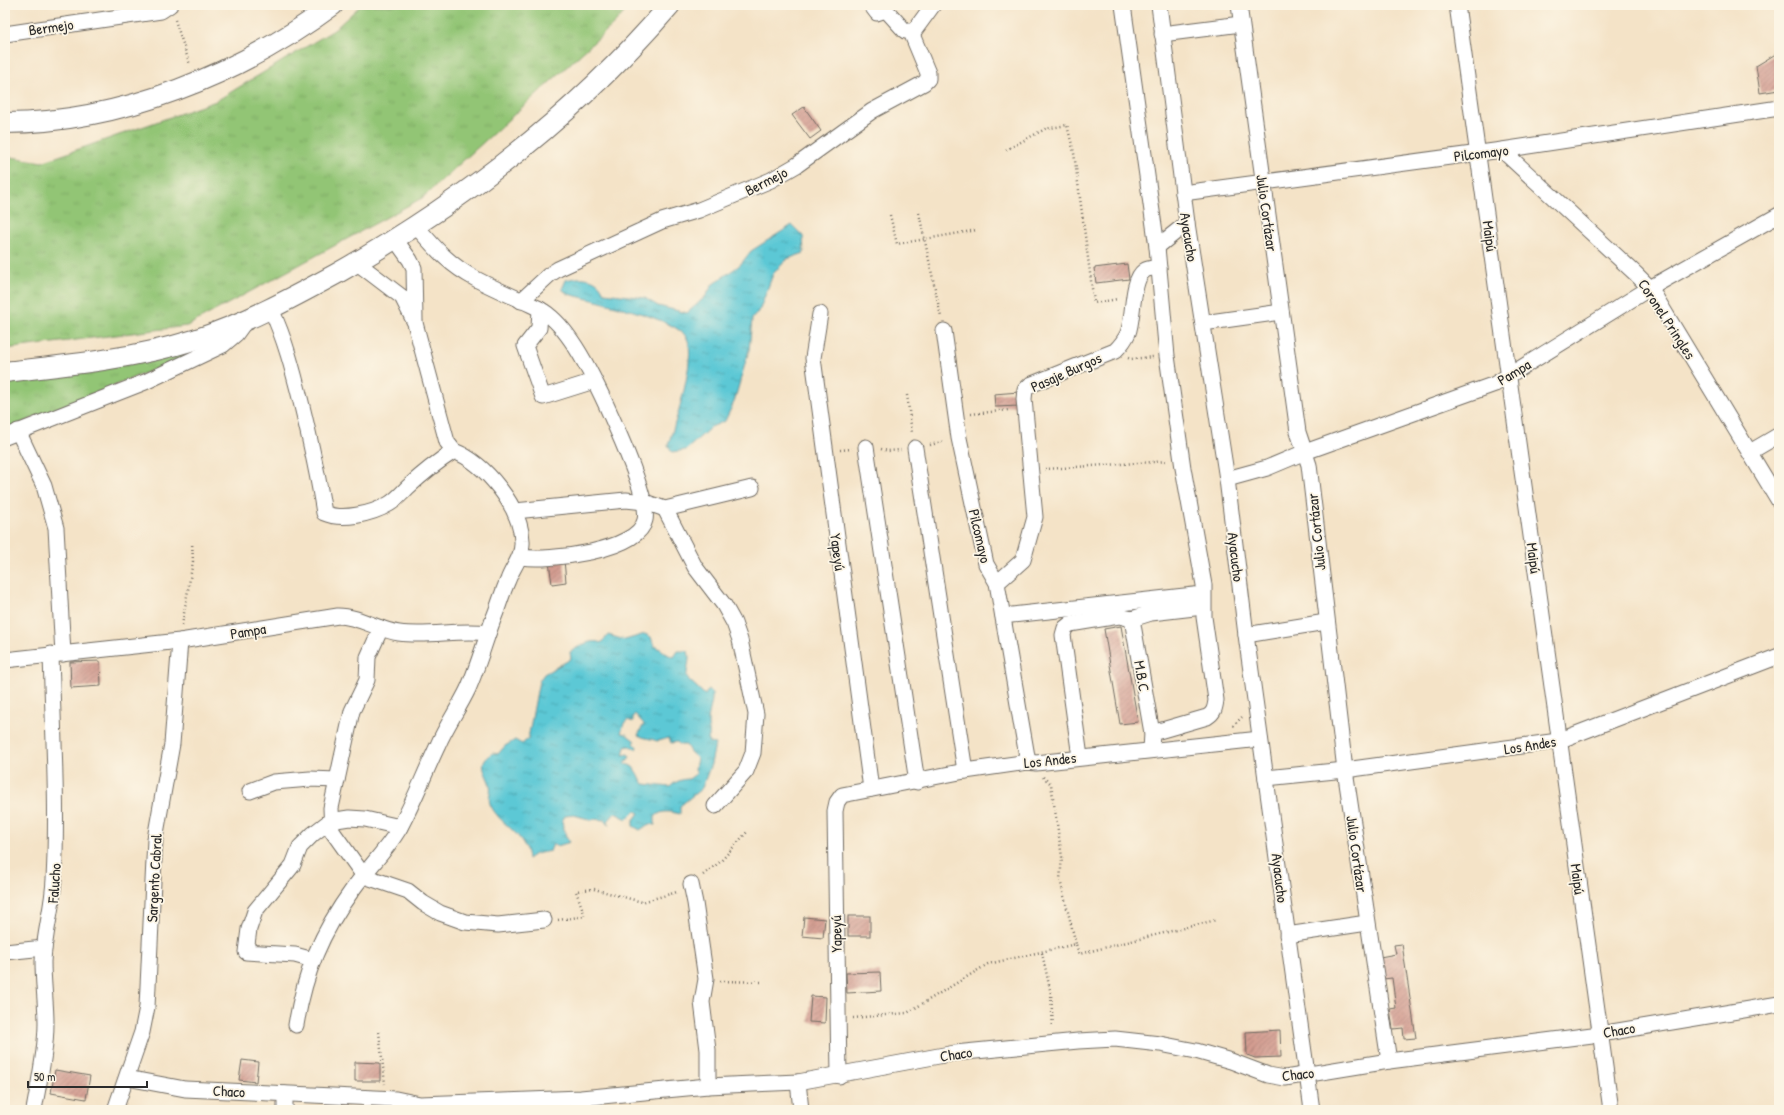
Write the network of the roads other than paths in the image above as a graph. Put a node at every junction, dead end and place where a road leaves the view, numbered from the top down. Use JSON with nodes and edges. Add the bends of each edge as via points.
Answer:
{"nodes":[{"id":1,"x":333,"y":5,"type":"edge"},
{"id":2,"x":670,"y":5,"type":"edge"},
{"id":3,"x":871,"y":5,"type":"edge"},
{"id":4,"x":933,"y":5,"type":"edge"},
{"id":5,"x":1123,"y":5,"type":"edge"},
{"id":6,"x":1159,"y":5,"type":"edge"},
{"id":7,"x":1239,"y":5,"type":"edge"},
{"id":8,"x":1457,"y":5,"type":"edge"},
{"id":9,"x":169,"y":6,"type":"edge"},
{"id":10,"x":1241,"y":24,"type":"junction"},
{"id":11,"x":914,"y":31,"type":"junction"},
{"id":12,"x":5,"y":34,"type":"edge"},
{"id":13,"x":1162,"y":34,"type":"junction"},
{"id":14,"x":1779,"y":108,"type":"edge"},
{"id":15,"x":5,"y":123,"type":"edge"},
{"id":16,"x":1502,"y":150,"type":"junction"},
{"id":17,"x":1478,"y":153,"type":"junction"},
{"id":18,"x":1263,"y":182,"type":"junction"},
{"id":19,"x":1183,"y":193,"type":"junction"},
{"id":20,"x":1779,"y":215,"type":"edge"},
{"id":21,"x":1187,"y":223,"type":"junction"},
{"id":22,"x":416,"y":226,"type":"junction"},
{"id":23,"x":394,"y":239,"type":"junction"},
{"id":24,"x":1157,"y":247,"type":"junction"},
{"id":25,"x":356,"y":262,"type":"junction"},
{"id":26,"x":1159,"y":268,"type":"junction"},
{"id":27,"x":1650,"y":288,"type":"junction"},
{"id":28,"x":521,"y":301,"type":"junction"},
{"id":29,"x":271,"y":309,"type":"junction"},
{"id":30,"x":540,"y":309,"type":"junction"},
{"id":31,"x":1281,"y":312,"type":"junction"},
{"id":32,"x":820,"y":314,"type":"dead end"},
{"id":33,"x":244,"y":322,"type":"junction"},
{"id":34,"x":415,"y":323,"type":"junction"},
{"id":35,"x":1204,"y":323,"type":"junction"},
{"id":36,"x":944,"y":331,"type":"road end"},
{"id":37,"x":5,"y":372,"type":"edge"},
{"id":38,"x":1509,"y":375,"type":"junction"},
{"id":39,"x":594,"y":382,"type":"junction"},
{"id":40,"x":12,"y":434,"type":"edge"},
{"id":41,"x":1779,"y":435,"type":"edge"},
{"id":42,"x":866,"y":446,"type":"road end"},
{"id":43,"x":915,"y":448,"type":"road end"},
{"id":44,"x":454,"y":451,"type":"junction"},
{"id":45,"x":1305,"y":452,"type":"junction"},
{"id":46,"x":1750,"y":452,"type":"junction"},
{"id":47,"x":1226,"y":479,"type":"junction"},
{"id":48,"x":752,"y":488,"type":"dead end"},
{"id":49,"x":1779,"y":501,"type":"edge"},
{"id":50,"x":645,"y":502,"type":"junction"},
{"id":51,"x":666,"y":509,"type":"junction"},
{"id":52,"x":515,"y":511,"type":"junction"},
{"id":53,"x":521,"y":557,"type":"junction"},
{"id":54,"x":997,"y":584,"type":"junction"},
{"id":55,"x":1203,"y":601,"type":"junction"},
{"id":56,"x":1003,"y":616,"type":"junction"},
{"id":57,"x":1132,"y":619,"type":"junction"},
{"id":58,"x":1326,"y":622,"type":"junction"},
{"id":59,"x":381,"y":628,"type":"junction"},
{"id":60,"x":488,"y":633,"type":"junction"},
{"id":61,"x":1246,"y":635,"type":"junction"},
{"id":62,"x":180,"y":641,"type":"junction"},
{"id":63,"x":57,"y":654,"type":"junction"},
{"id":64,"x":1779,"y":656,"type":"edge"},
{"id":65,"x":5,"y":660,"type":"edge"},
{"id":66,"x":1152,"y":734,"type":"junction"},
{"id":67,"x":1260,"y":739,"type":"junction"},
{"id":68,"x":1558,"y":741,"type":"junction"},
{"id":69,"x":1151,"y":750,"type":"junction"},
{"id":70,"x":1080,"y":758,"type":"junction"},
{"id":71,"x":1032,"y":763,"type":"junction"},
{"id":72,"x":1345,"y":770,"type":"junction"},
{"id":73,"x":965,"y":771,"type":"junction"},
{"id":74,"x":1266,"y":778,"type":"junction"},
{"id":75,"x":337,"y":780,"type":"junction"},
{"id":76,"x":917,"y":782,"type":"junction"},
{"id":77,"x":871,"y":789,"type":"junction"},
{"id":78,"x":250,"y":791,"type":"dead end"},
{"id":79,"x":842,"y":795,"type":"joint"},
{"id":80,"x":715,"y":806,"type":"dead end"},
{"id":81,"x":330,"y":821,"type":"junction"},
{"id":82,"x":400,"y":827,"type":"junction"},
{"id":83,"x":364,"y":876,"type":"junction"},
{"id":84,"x":691,"y":884,"type":"road end"},
{"id":85,"x":544,"y":920,"type":"road end"},
{"id":86,"x":1367,"y":923,"type":"junction"},
{"id":87,"x":1287,"y":935,"type":"junction"},
{"id":88,"x":44,"y":948,"type":"junction"},
{"id":89,"x":5,"y":952,"type":"edge"},
{"id":90,"x":313,"y":960,"type":"junction"},
{"id":91,"x":1779,"y":1004,"type":"edge"},
{"id":92,"x":296,"y":1025,"type":"dead end"},
{"id":93,"x":1600,"y":1034,"type":"junction"},
{"id":94,"x":1389,"y":1061,"type":"junction"},
{"id":95,"x":1307,"y":1074,"type":"junction"},
{"id":96,"x":839,"y":1076,"type":"junction"},
{"id":97,"x":127,"y":1078,"type":"junction"},
{"id":98,"x":798,"y":1082,"type":"junction"},
{"id":99,"x":708,"y":1086,"type":"junction"},
{"id":100,"x":285,"y":1094,"type":"junction"},
{"id":101,"x":582,"y":1104,"type":"edge"},
{"id":102,"x":409,"y":1106,"type":"edge"},
{"id":103,"x":34,"y":1110,"type":"edge"},
{"id":104,"x":115,"y":1110,"type":"edge"},
{"id":105,"x":284,"y":1110,"type":"edge"},
{"id":106,"x":801,"y":1110,"type":"edge"},
{"id":107,"x":1312,"y":1110,"type":"edge"},
{"id":108,"x":1611,"y":1110,"type":"edge"}],
"edges":[{"from":1,"to":15,"type":"main road","via":[[290,35],[243,61],[196,82],[107,111],[63,119]]},
{"from":2,"to":22,"type":"main road","via":[[626,54],[528,144],[468,191]]},
{"from":3,"to":11,"type":"street","via":[[877,13],[886,10],[905,31]]},
{"from":4,"to":11,"type":"street"},
{"from":5,"to":24,"type":"street"},
{"from":6,"to":13,"type":"street","name":"Ayacucho"},
{"from":7,"to":10,"type":"street","name":"Julio Cortázar"},
{"from":8,"to":17,"type":"street","name":"Maipú"},
{"from":9,"to":12,"type":"street","name":"Bermejo","via":[[161,11]]},
{"from":10,"to":13,"type":"street"},
{"from":10,"to":18,"type":"street","name":"Julio Cortázar"},
{"from":11,"to":28,"type":"street","name":"Bermejo","via":[[913,37],[928,73],[928,79],[924,83],[872,111],[798,165],[772,180],[699,210],[662,221],[558,269]]},
{"from":13,"to":19,"type":"street","name":"Ayacucho"},
{"from":14,"to":16,"type":"street","name":"Pilcomayo"},
{"from":16,"to":17,"type":"street","name":"Pilcomayo"},
{"from":16,"to":27,"type":"street","name":"Coronel Pringles"},
{"from":17,"to":18,"type":"street","name":"Pilcomayo"},
{"from":17,"to":38,"type":"street","name":"Maipú"},
{"from":18,"to":19,"type":"street","name":"Pilcomayo"},
{"from":18,"to":31,"type":"street","name":"Julio Cortázar"},
{"from":19,"to":21,"type":"street","name":"Ayacucho"},
{"from":20,"to":27,"type":"street","name":"Pampa"},
{"from":21,"to":24,"type":"street"},
{"from":21,"to":35,"type":"street","name":"Ayacucho"},
{"from":22,"to":23,"type":"main road"},
{"from":22,"to":28,"type":"street","via":[[441,256],[475,278]]},
{"from":23,"to":25,"type":"main road"},
{"from":23,"to":34,"type":"street","via":[[414,268]]},
{"from":24,"to":26,"type":"street"},
{"from":25,"to":29,"type":"main road"},
{"from":25,"to":34,"type":"street","via":[[402,297]]},
{"from":26,"to":54,"type":"street","name":"Pasaje Burgos","via":[[1141,273],[1136,283],[1128,333],[1116,351],[1030,385],[1025,390],[1035,517],[1023,560]]},
{"from":26,"to":55,"type":"street","via":[[1167,356],[1204,585]]},
{"from":27,"to":38,"type":"street","name":"Pampa"},
{"from":27,"to":46,"type":"street","name":"Coronel Pringles"},
{"from":28,"to":30,"type":"street"},
{"from":29,"to":33,"type":"main road"},
{"from":29,"to":44,"type":"street","via":[[283,334],[293,370],[317,467],[324,513],[332,517],[376,511],[390,504],[436,462]]},
{"from":30,"to":39,"type":"street","via":[[566,332],[584,360]]},
{"from":30,"to":39,"type":"street","via":[[539,328],[525,346],[543,397]]},
{"from":31,"to":35,"type":"street"},
{"from":31,"to":45,"type":"street","name":"Julio Cortázar","via":[[1298,432]]},
{"from":32,"to":77,"type":"street","name":"Yapeyú","via":[[813,358]]},
{"from":33,"to":37,"type":"main road","via":[[193,340],[106,360]]},
{"from":33,"to":40,"type":"street","via":[[223,346],[144,382]]},
{"from":34,"to":44,"type":"street","via":[[447,442]]},
{"from":35,"to":47,"type":"street","name":"Ayacucho"},
{"from":36,"to":54,"type":"street","name":"Pilcomayo","via":[[959,438],[986,564]]},
{"from":38,"to":45,"type":"street","name":"Pampa","via":[[1495,384]]},
{"from":38,"to":68,"type":"street","name":"Maipú"},
{"from":39,"to":50,"type":"street","via":[[608,409]]},
{"from":40,"to":63,"type":"street","name":"Falucho","via":[[44,486],[56,528]]},
{"from":41,"to":46,"type":"street"},
{"from":42,"to":76,"type":"street"},
{"from":43,"to":73,"type":"street"},
{"from":44,"to":52,"type":"street","via":[[479,465]]},
{"from":45,"to":47,"type":"street","name":"Pampa","via":[[1267,468]]},
{"from":45,"to":58,"type":"street","name":"Julio Cortázar","via":[[1309,465]]},
{"from":46,"to":49,"type":"street","name":"Coronel Pringles"},
{"from":47,"to":61,"type":"street","name":"Ayacucho"},
{"from":48,"to":51,"type":"street"},
{"from":50,"to":51,"type":"street"},
{"from":50,"to":52,"type":"street","via":[[626,500]]},
{"from":50,"to":53,"type":"street","via":[[645,520],[635,536],[626,541],[590,551],[537,559]]},
{"from":51,"to":80,"type":"street","via":[[695,568],[734,623],[756,714],[753,753],[746,771]]},
{"from":52,"to":53,"type":"street","via":[[520,521]]},
{"from":53,"to":60,"type":"street","via":[[508,580]]},
{"from":54,"to":56,"type":"street","name":"Pilcomayo"},
{"from":55,"to":56,"type":"street"},
{"from":55,"to":57,"type":"street"},
{"from":55,"to":66,"type":"street","via":[[1215,708],[1207,717]]},
{"from":56,"to":71,"type":"street","name":"Pilcomayo"},
{"from":57,"to":66,"type":"street","name":"M.B.C"},
{"from":57,"to":70,"type":"street","via":[[1119,616],[1070,624],[1062,635]]},
{"from":58,"to":61,"type":"street"},
{"from":58,"to":72,"type":"street","name":"Julio Cortázar"},
{"from":59,"to":60,"type":"street","name":"Pampa","via":[[399,633]]},
{"from":59,"to":62,"type":"street","name":"Pampa","via":[[348,616],[338,616]]},
{"from":59,"to":75,"type":"street","via":[[368,657],[366,680],[352,711]]},
{"from":60,"to":82,"type":"street","via":[[477,669],[448,723]]},
{"from":61,"to":67,"type":"street","name":"Ayacucho"},
{"from":62,"to":63,"type":"street","name":"Pampa"},
{"from":62,"to":97,"type":"street","name":"Sargento Cabral","via":[[172,744],[155,839],[146,1007],[142,1032]]},
{"from":63,"to":65,"type":"street","name":"Pampa"},
{"from":63,"to":88,"type":"street","name":"Falucho","via":[[56,842],[52,910]]},
{"from":64,"to":68,"type":"street","name":"Los Andes"},
{"from":66,"to":69,"type":"street"},
{"from":67,"to":69,"type":"street","name":"Los Andes"},
{"from":67,"to":74,"type":"street","name":"Ayacucho"},
{"from":68,"to":72,"type":"street","name":"Los Andes"},
{"from":68,"to":93,"type":"street","name":"Maipú"},
{"from":69,"to":70,"type":"street","name":"Los Andes"},
{"from":70,"to":71,"type":"street","name":"Los Andes"},
{"from":71,"to":73,"type":"street","name":"Los Andes"},
{"from":72,"to":74,"type":"street","name":"Los Andes"},
{"from":72,"to":86,"type":"street","name":"Julio Cortázar"},
{"from":73,"to":76,"type":"street","name":"Los Andes"},
{"from":74,"to":87,"type":"street","name":"Ayacucho"},
{"from":75,"to":78,"type":"street","via":[[274,782]]},
{"from":75,"to":81,"type":"street"},
{"from":76,"to":77,"type":"street","name":"Los Andes"},
{"from":77,"to":79,"type":"street","name":"Los Andes"},
{"from":79,"to":96,"type":"street","name":"Yapeyú","via":[[835,811]]},
{"from":81,"to":82,"type":"street","via":[[364,819]]},
{"from":81,"to":83,"type":"street","via":[[340,846]]},
{"from":81,"to":90,"type":"street","via":[[300,847],[293,864],[255,911],[249,929],[246,952],[296,955]]},
{"from":82,"to":83,"type":"street","via":[[388,848]]},
{"from":83,"to":85,"type":"street","via":[[408,891],[440,913],[465,922],[498,925]]},
{"from":83,"to":90,"type":"street","via":[[340,906],[326,929]]},
{"from":84,"to":99,"type":"street","via":[[706,979],[702,1002],[708,1050]]},
{"from":86,"to":87,"type":"street"},
{"from":86,"to":94,"type":"street","name":"Julio Cortázar"},
{"from":87,"to":95,"type":"street","name":"Ayacucho"},
{"from":88,"to":89,"type":"street"},
{"from":88,"to":103,"type":"street","name":"Falucho","via":[[45,1047]]},
{"from":90,"to":92,"type":"street","via":[[301,992]]},
{"from":91,"to":93,"type":"street","name":"Chaco"},
{"from":93,"to":94,"type":"street","name":"Chaco"},
{"from":93,"to":108,"type":"street","name":"Maipú"},
{"from":94,"to":95,"type":"street","name":"Chaco"},
{"from":95,"to":96,"type":"street","name":"Chaco","via":[[1280,1078],[1196,1051],[1115,1039],[955,1053]]},
{"from":95,"to":107,"type":"street","name":"Ayacucho"},
{"from":96,"to":98,"type":"street","name":"Chaco"},
{"from":97,"to":100,"type":"street","name":"Chaco","via":[[185,1089]]},
{"from":97,"to":104,"type":"street","name":"Sargento Cabral"},
{"from":98,"to":99,"type":"street","name":"Chaco"},
{"from":98,"to":106,"type":"street"},
{"from":99,"to":101,"type":"street","name":"Chaco"},
{"from":100,"to":102,"type":"street","name":"Chaco","via":[[386,1098]]},
{"from":100,"to":105,"type":"street"},
{"from":101,"to":102,"type":"street","name":"Chaco"}]}
